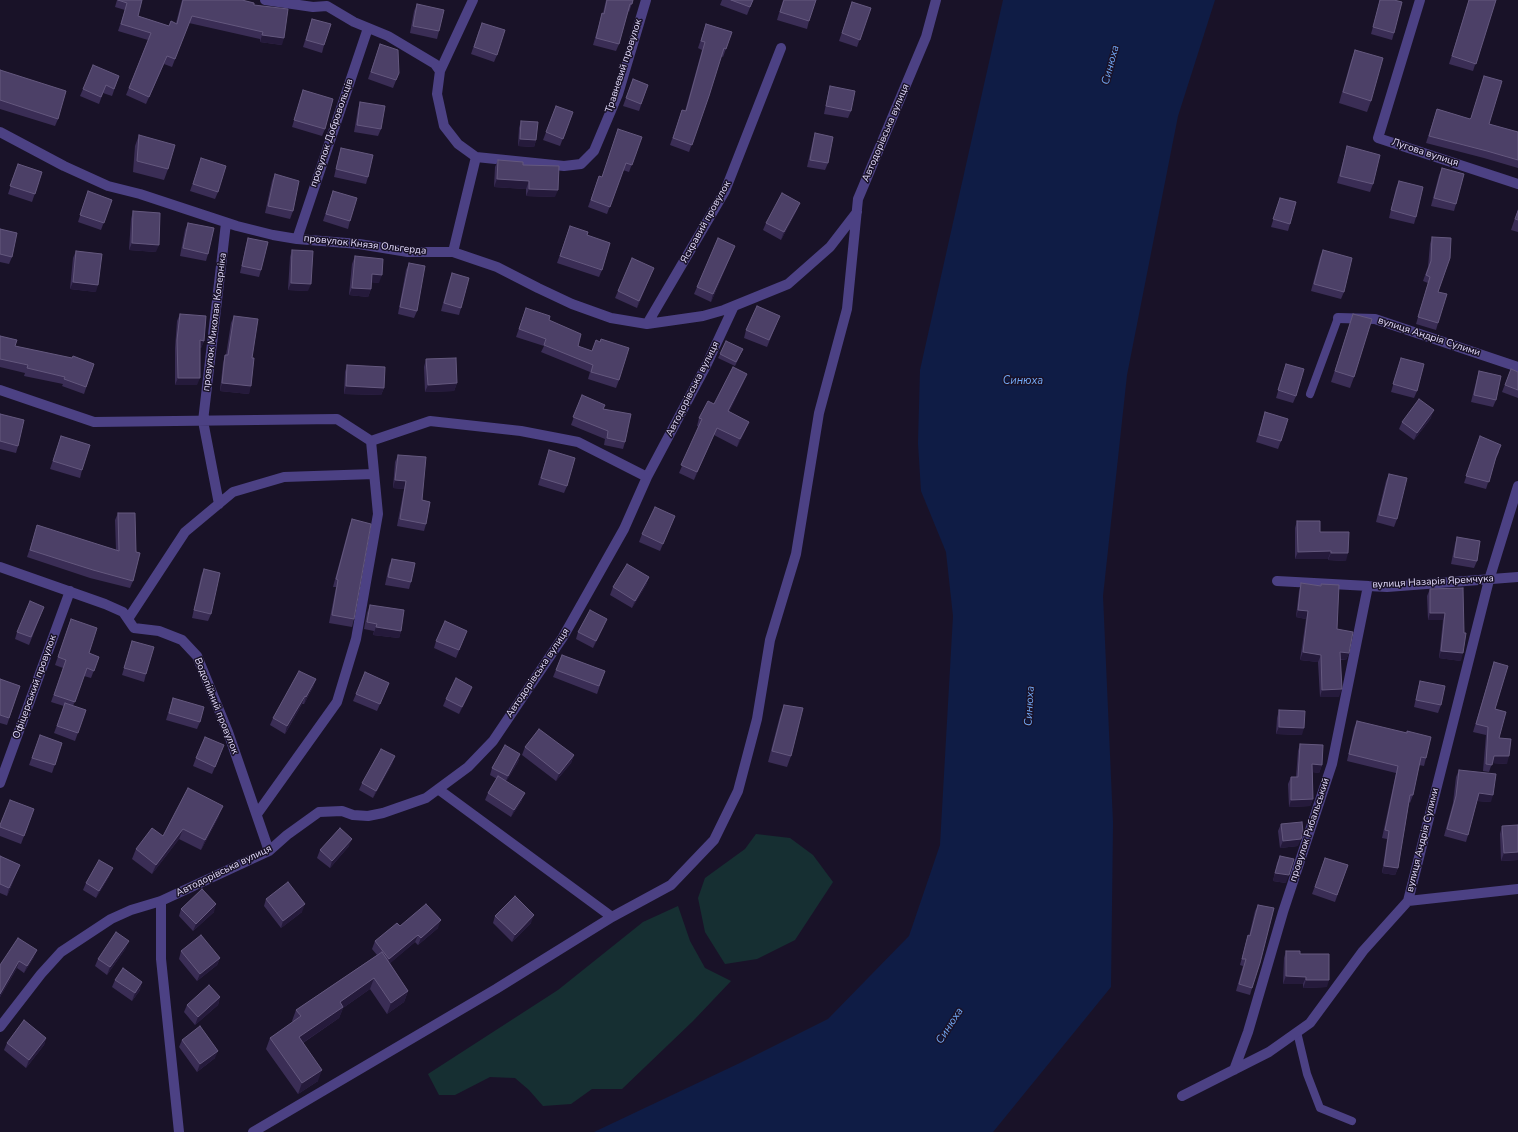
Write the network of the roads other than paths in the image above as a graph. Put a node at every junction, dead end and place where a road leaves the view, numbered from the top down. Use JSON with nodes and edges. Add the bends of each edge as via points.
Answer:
{"nodes":[{"id":1,"x":265,"y":0,"type":"edge"},
{"id":2,"x":473,"y":0,"type":"edge"},
{"id":3,"x":646,"y":0,"type":"edge"},
{"id":4,"x":936,"y":0,"type":"edge"},
{"id":5,"x":1420,"y":0,"type":"edge"},
{"id":6,"x":313,"y":4,"type":"edge"},
{"id":7,"x":368,"y":28,"type":"junction"},
{"id":8,"x":781,"y":48,"type":"dead end"},
{"id":9,"x":440,"y":71,"type":"junction"},
{"id":10,"x":0,"y":132,"type":"edge"},
{"id":11,"x":476,"y":156,"type":"junction"},
{"id":12,"x":1518,"y":184,"type":"edge"},
{"id":13,"x":857,"y":211,"type":"junction"},
{"id":14,"x":226,"y":223,"type":"junction"},
{"id":15,"x":297,"y":238,"type":"junction"},
{"id":16,"x":452,"y":252,"type":"junction"},
{"id":17,"x":734,"y":306,"type":"junction"},
{"id":18,"x":1338,"y":318,"type":"joint"},
{"id":19,"x":647,"y":324,"type":"junction"},
{"id":20,"x":1518,"y":367,"type":"edge"},
{"id":21,"x":0,"y":390,"type":"edge"},
{"id":22,"x":1310,"y":394,"type":"dead end"},
{"id":23,"x":203,"y":421,"type":"junction"},
{"id":24,"x":371,"y":441,"type":"junction"},
{"id":25,"x":374,"y":474,"type":"junction"},
{"id":26,"x":647,"y":477,"type":"junction"},
{"id":27,"x":1518,"y":486,"type":"edge"},
{"id":28,"x":219,"y":504,"type":"junction"},
{"id":29,"x":0,"y":567,"type":"edge"},
{"id":30,"x":1518,"y":577,"type":"edge"},
{"id":31,"x":1489,"y":580,"type":"junction"},
{"id":32,"x":1277,"y":581,"type":"dead end"},
{"id":33,"x":1368,"y":586,"type":"junction"},
{"id":34,"x":70,"y":591,"type":"junction"},
{"id":35,"x":128,"y":619,"type":"junction"},
{"id":36,"x":0,"y":783,"type":"edge"},
{"id":37,"x":438,"y":789,"type":"junction"},
{"id":38,"x":257,"y":814,"type":"junction"},
{"id":39,"x":269,"y":851,"type":"junction"},
{"id":40,"x":1518,"y":889,"type":"edge"},
{"id":41,"x":161,"y":901,"type":"junction"},
{"id":42,"x":1408,"y":901,"type":"junction"},
{"id":43,"x":612,"y":917,"type":"junction"},
{"id":44,"x":0,"y":1027,"type":"edge"},
{"id":45,"x":1297,"y":1032,"type":"junction"},
{"id":46,"x":1234,"y":1070,"type":"junction"},
{"id":47,"x":1182,"y":1096,"type":"dead end"},
{"id":48,"x":1352,"y":1121,"type":"dead end"},
{"id":49,"x":179,"y":1132,"type":"edge"},
{"id":50,"x":253,"y":1132,"type":"edge"}],
"edges":[{"from":1,"to":6,"type":"street"},
{"from":2,"to":9,"type":"street"},
{"from":3,"to":11,"type":"street","name":"Травневий провулок","via":[[618,94],[594,151],[580,164],[564,166]]},
{"from":4,"to":13,"type":"street","name":"Автодорівська вулиця","via":[[926,37],[858,199]]},
{"from":5,"to":12,"type":"street","name":"Лугова вулиця","via":[[1378,138]]},
{"from":6,"to":7,"type":"street","via":[[327,6]]},
{"from":7,"to":9,"type":"street","via":[[388,36],[435,64]]},
{"from":7,"to":15,"type":"street","name":"провулок Добровольців"},
{"from":8,"to":19,"type":"street","name":"Яскравий провулок","via":[[725,191]]},
{"from":9,"to":11,"type":"street","via":[[438,94],[444,126],[458,144]]},
{"from":10,"to":14,"type":"street","name":"провулок Князя Ольгерда","via":[[108,186]]},
{"from":11,"to":16,"type":"street"},
{"from":13,"to":17,"type":"street","name":"Автодорівська вулиця","via":[[830,247],[788,284]]},
{"from":13,"to":43,"type":"street","via":[[847,309],[819,413],[796,554],[770,640],[757,718],[738,791],[714,840],[671,885]]},
{"from":14,"to":15,"type":"street","name":"провулок Князя Ольгерда","via":[[273,235]]},
{"from":14,"to":23,"type":"street","name":"провулок Миколая Коперніка"},
{"from":15,"to":16,"type":"street","name":"провулок Князя Ольгерда","via":[[408,252]]},
{"from":16,"to":19,"type":"street","name":"провулок Князя Ольгерда","via":[[497,267],[572,304],[611,318]]},
{"from":17,"to":19,"type":"street","name":"провулок Князя Ольгерда","via":[[703,316]]},
{"from":17,"to":26,"type":"street","name":"Автодорівська вулиця","via":[[706,366]]},
{"from":18,"to":20,"type":"street","name":"вулиця Андрія Сулими","via":[[1376,319]]},
{"from":18,"to":22,"type":"lane"},
{"from":21,"to":23,"type":"street","via":[[94,422]]},
{"from":23,"to":24,"type":"street","via":[[338,419]]},
{"from":23,"to":28,"type":"street","name":"провулок Миколая Коперніка"},
{"from":24,"to":25,"type":"street"},
{"from":24,"to":26,"type":"street","via":[[430,420],[521,431],[578,442]]},
{"from":25,"to":28,"type":"street","via":[[284,477],[232,492]]},
{"from":25,"to":38,"type":"street","via":[[378,514],[356,639],[337,702]]},
{"from":26,"to":37,"type":"street","name":"Автодорівська вулиця","via":[[624,529],[563,638],[493,741],[468,767]]},
{"from":27,"to":31,"type":"street","name":"вулиця Андрія Сулими"},
{"from":28,"to":35,"type":"street","via":[[185,532]]},
{"from":29,"to":34,"type":"street","name":"Водопійний провулок"},
{"from":30,"to":31,"type":"street","name":"вулиця Назарія Яремчука"},
{"from":31,"to":33,"type":"street","name":"вулиця Назарія Яремчука"},
{"from":31,"to":42,"type":"street","name":"вулиця Андрія Сулими"},
{"from":32,"to":33,"type":"street","name":"вулиця Назарія Яремчука"},
{"from":33,"to":46,"type":"street","name":"провулок Рибальський","via":[[1332,764]]},
{"from":34,"to":35,"type":"street","name":"Водопійний провулок","via":[[123,612]]},
{"from":34,"to":36,"type":"street","name":"Офіцерський провулок"},
{"from":35,"to":38,"type":"street","name":"Водопійний провулок","via":[[134,628],[159,631],[182,640],[197,656]]},
{"from":37,"to":39,"type":"street","name":"Автодорівська вулиця","via":[[426,798],[368,816],[319,812]]},
{"from":37,"to":43,"type":"street"},
{"from":38,"to":39,"type":"street","name":"Водопійний провулок"},
{"from":39,"to":41,"type":"street","name":"Автодорівська вулиця"},
{"from":40,"to":42,"type":"street"},
{"from":41,"to":44,"type":"street","name":"Автодорівська вулиця","via":[[112,919],[61,952]]},
{"from":41,"to":49,"type":"street","via":[[161,959]]},
{"from":42,"to":45,"type":"street","name":"вулиця Андрія Сулими","via":[[1363,951],[1310,1023]]},
{"from":43,"to":50,"type":"street","via":[[496,989]]},
{"from":45,"to":46,"type":"street","name":"вулиця Андрія Сулими","via":[[1269,1052]]},
{"from":45,"to":48,"type":"lane","via":[[1307,1074],[1320,1108]]},
{"from":46,"to":47,"type":"street","name":"вулиця Андрія Сулими"}]}
